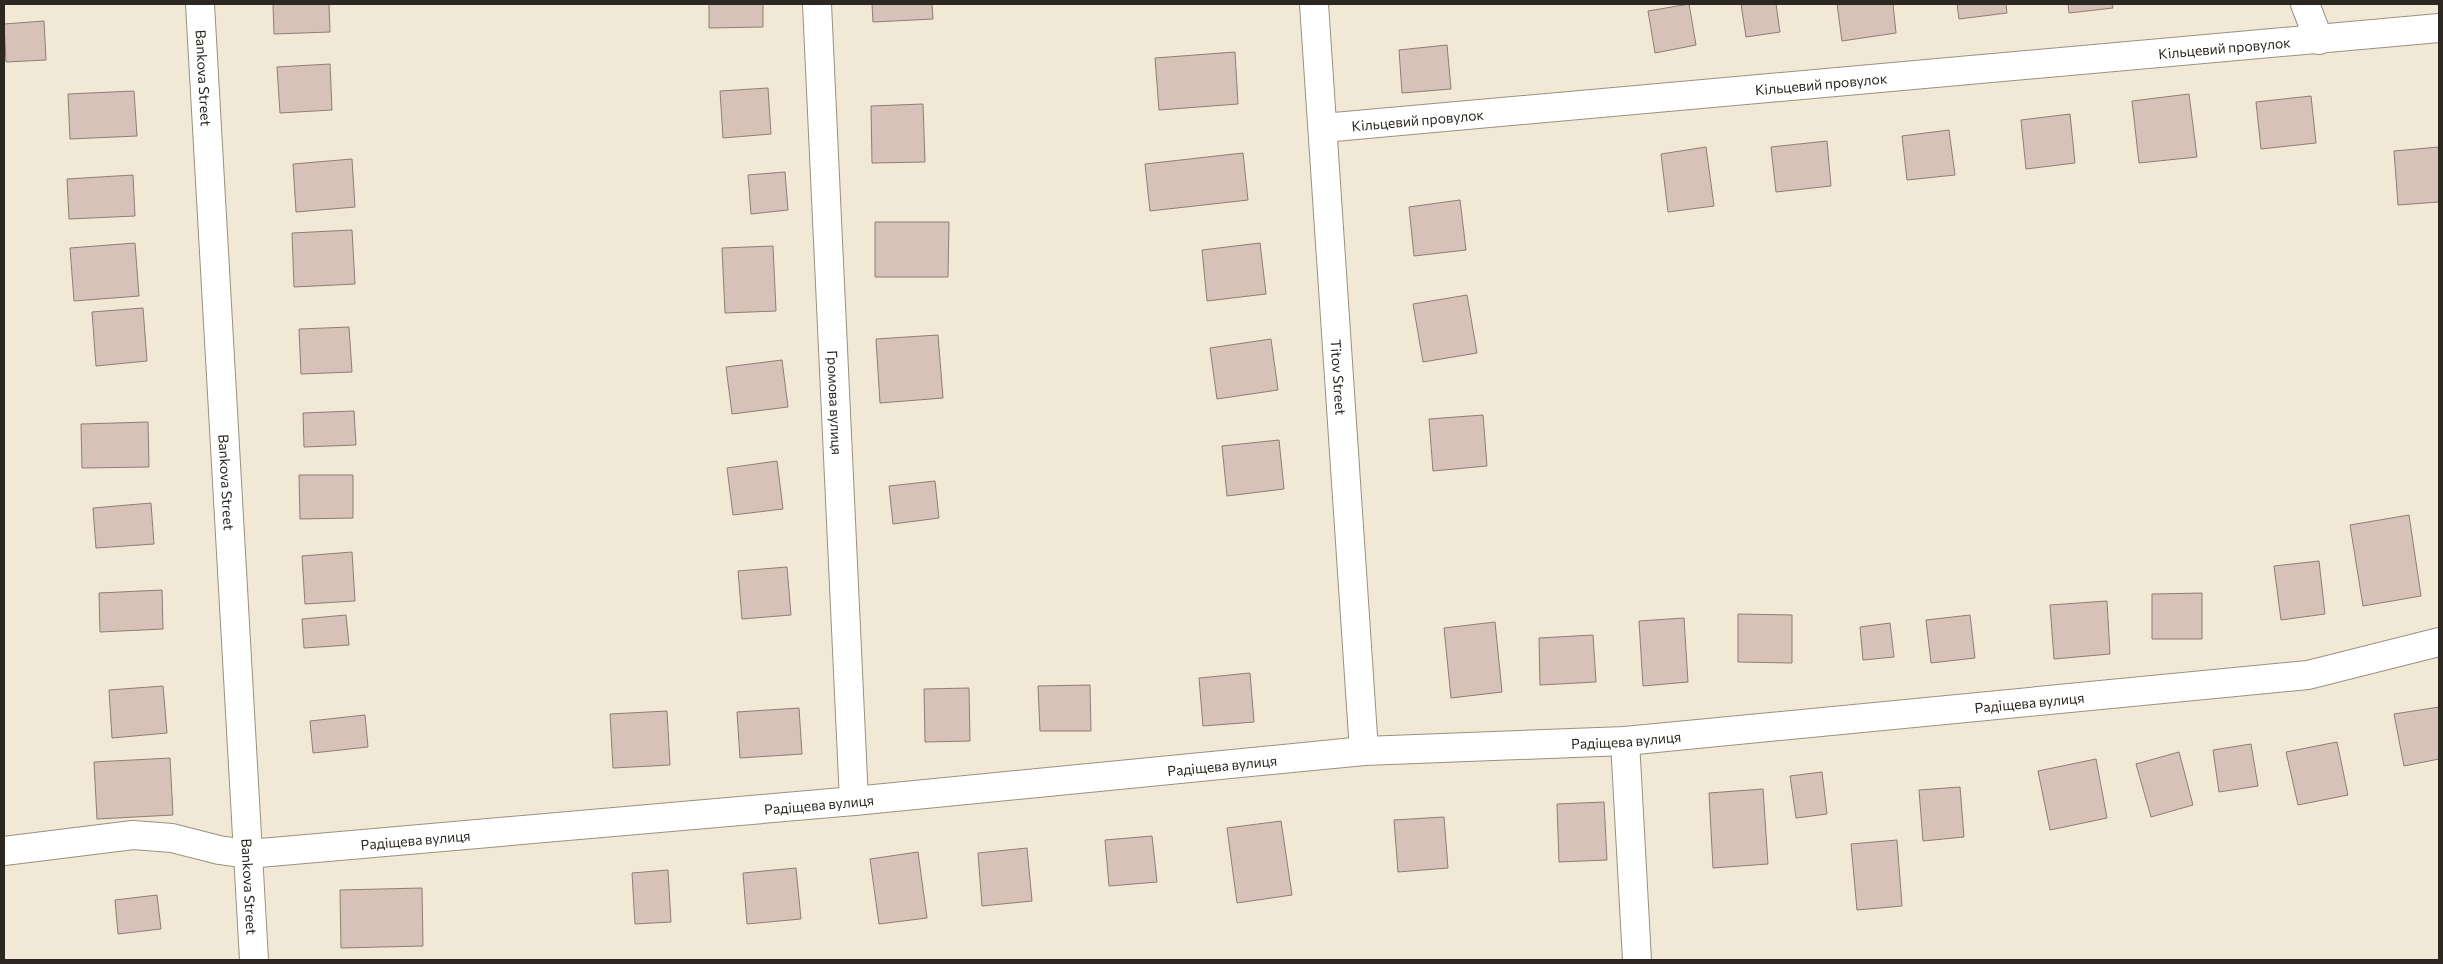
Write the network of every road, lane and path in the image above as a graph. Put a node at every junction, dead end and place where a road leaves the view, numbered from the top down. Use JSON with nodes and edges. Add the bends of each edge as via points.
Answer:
{"nodes":[{"id":1,"x":200,"y":4,"type":"edge"},
{"id":2,"x":817,"y":4,"type":"edge"},
{"id":3,"x":1314,"y":4,"type":"edge"},
{"id":4,"x":2306,"y":4,"type":"edge"},
{"id":5,"x":2439,"y":28,"type":"edge"},
{"id":6,"x":2319,"y":40,"type":"junction"},
{"id":7,"x":1323,"y":128,"type":"junction"},
{"id":8,"x":2439,"y":642,"type":"edge"},
{"id":9,"x":1625,"y":741,"type":"junction"},
{"id":10,"x":1364,"y":751,"type":"junction"},
{"id":11,"x":854,"y":801,"type":"junction"},
{"id":12,"x":4,"y":851,"type":"edge"},
{"id":13,"x":248,"y":854,"type":"junction"},
{"id":14,"x":254,"y":960,"type":"edge"},
{"id":15,"x":1637,"y":960,"type":"edge"}],
"edges":[{"from":1,"to":13,"type":"street","name":"Bankova Street"},
{"from":2,"to":11,"type":"street","name":"Громова вулиця"},
{"from":3,"to":7,"type":"street","name":"Titov Street"},
{"from":4,"to":6,"type":"street"},
{"from":5,"to":6,"type":"street","name":"Кільцевий провулок"},
{"from":6,"to":7,"type":"street","name":"Кільцевий провулок"},
{"from":7,"to":10,"type":"street","name":"Titov Street"},
{"from":8,"to":9,"type":"street","name":"Радіщева вулиця","via":[[2308,675]]},
{"from":9,"to":10,"type":"street","name":"Радіщева вулиця"},
{"from":9,"to":15,"type":"street"},
{"from":10,"to":11,"type":"street","name":"Радіщева вулиця"},
{"from":11,"to":13,"type":"street","name":"Радіщева вулиця"},
{"from":12,"to":13,"type":"street","name":"Радіщева вулиця","via":[[133,835],[172,838]]},
{"from":13,"to":14,"type":"street","name":"Bankova Street"}]}
